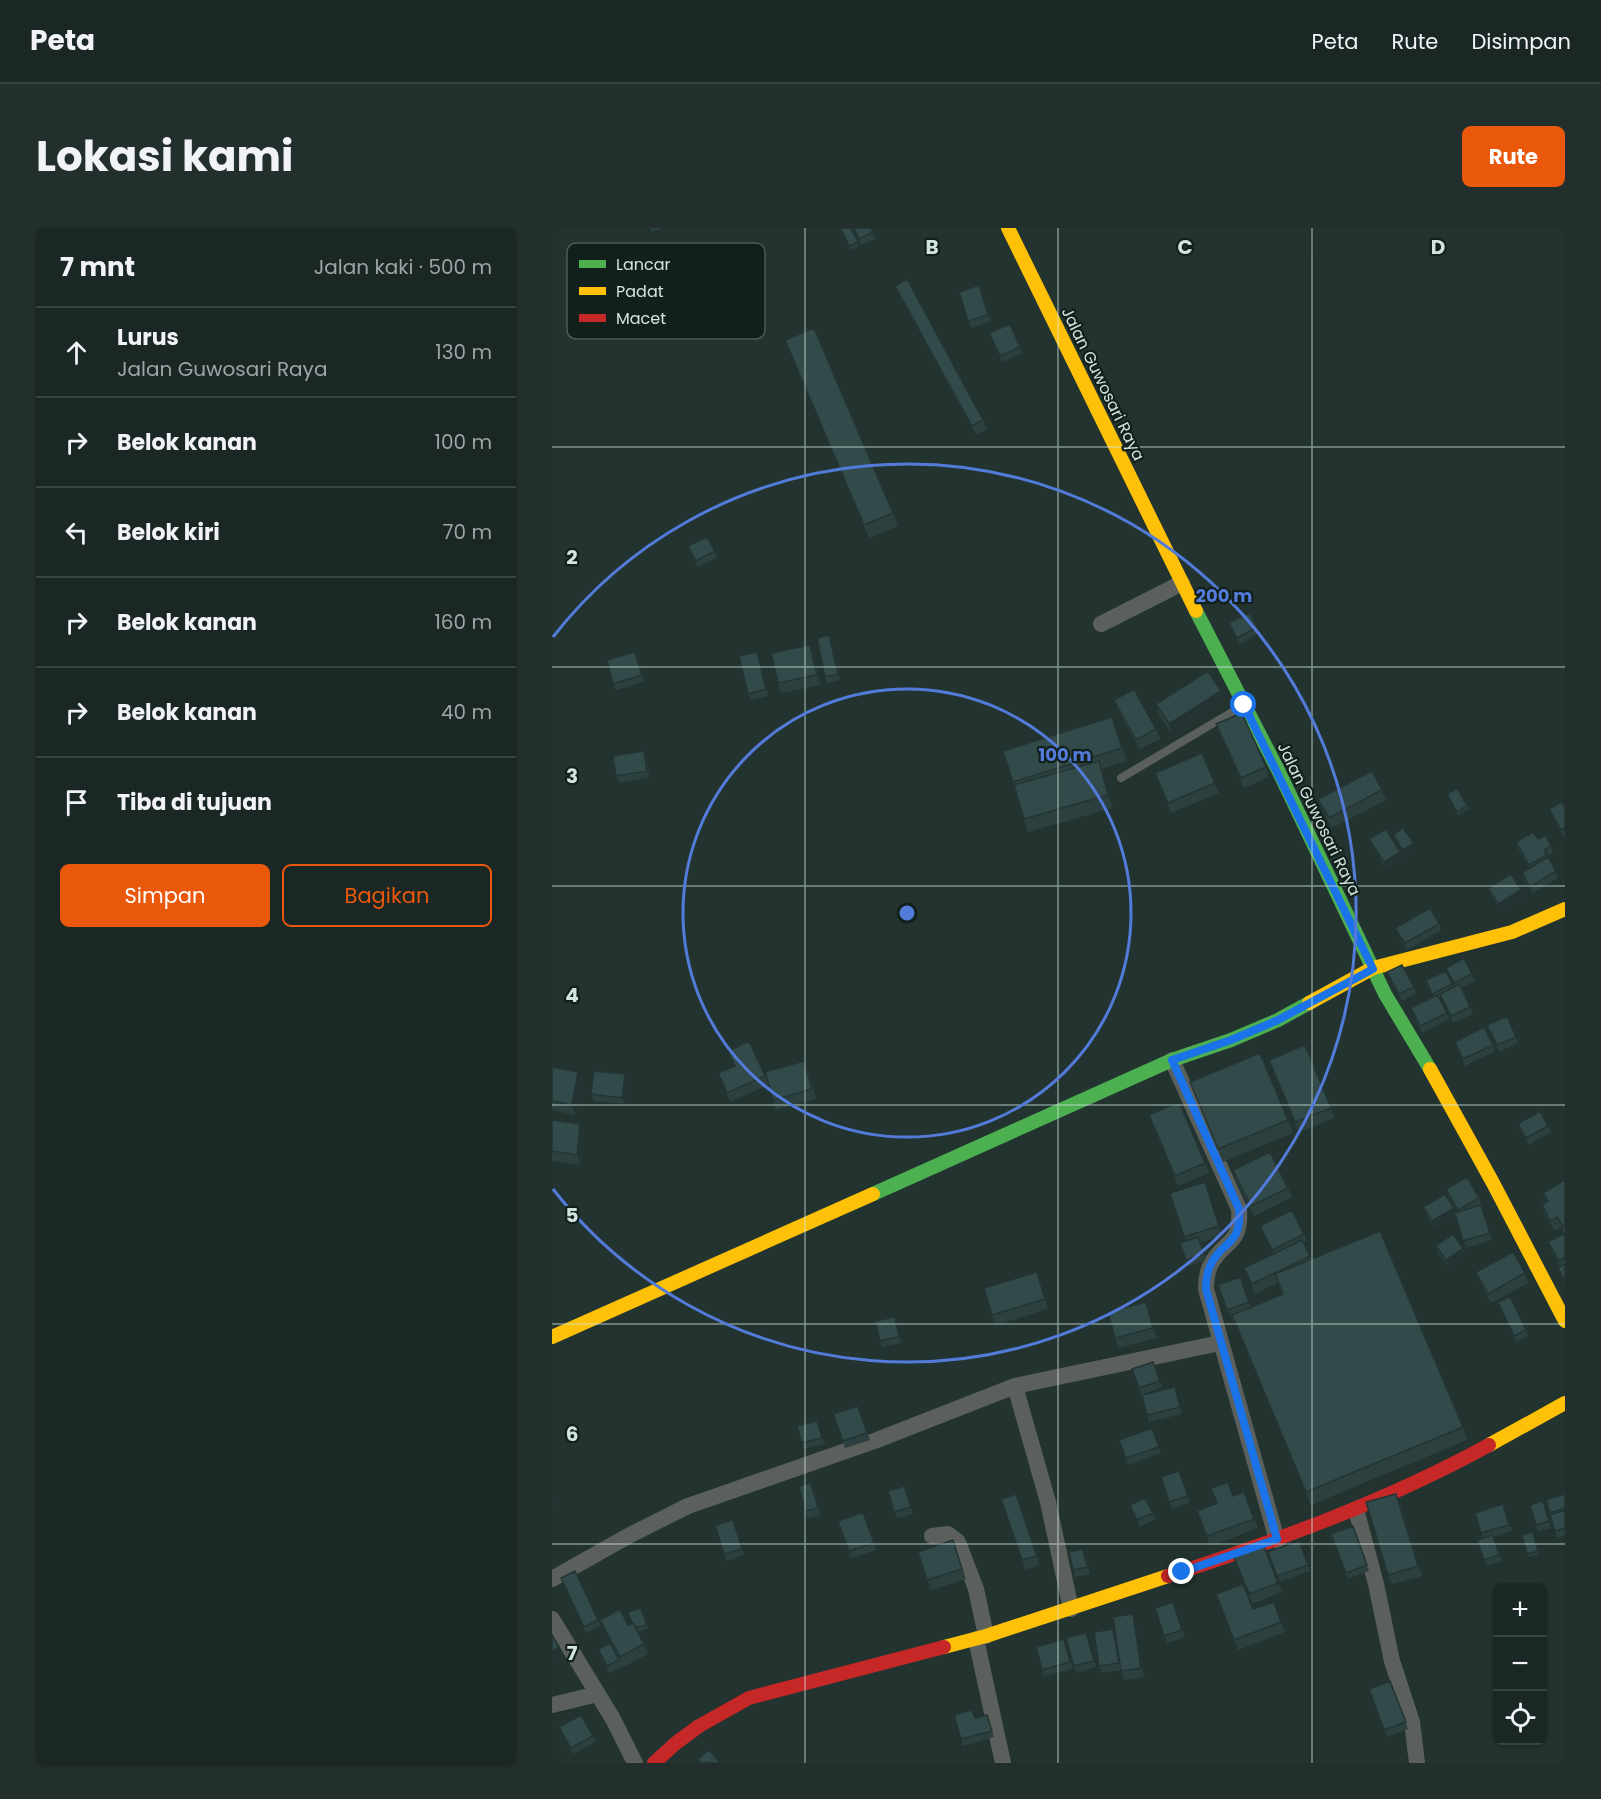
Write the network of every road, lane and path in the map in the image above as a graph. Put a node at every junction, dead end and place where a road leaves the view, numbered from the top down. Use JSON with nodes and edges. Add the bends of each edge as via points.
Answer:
{"nodes":[{"id":1,"x":1008,"y":228,"type":"edge"},
{"id":2,"x":1182,"y":583,"type":"junction"},
{"id":3,"x":1101,"y":624,"type":"dead end"},
{"id":4,"x":1244,"y":705,"type":"junction"},
{"id":5,"x":1121,"y":778,"type":"dead end"},
{"id":6,"x":1565,"y":909,"type":"edge"},
{"id":7,"x":1373,"y":969,"type":"junction"},
{"id":8,"x":1172,"y":1060,"type":"junction"},
{"id":9,"x":1565,"y":1321,"type":"edge"},
{"id":10,"x":552,"y":1337,"type":"edge"},
{"id":11,"x":1220,"y":1343,"type":"junction"},
{"id":12,"x":1016,"y":1386,"type":"junction"},
{"id":13,"x":1565,"y":1403,"type":"edge"},
{"id":14,"x":1356,"y":1509,"type":"junction"},
{"id":15,"x":932,"y":1536,"type":"dead end"},
{"id":16,"x":1277,"y":1539,"type":"junction"},
{"id":17,"x":552,"y":1579,"type":"edge"},
{"id":18,"x":1071,"y":1609,"type":"junction"},
{"id":19,"x":552,"y":1619,"type":"edge"},
{"id":20,"x":981,"y":1638,"type":"junction"},
{"id":21,"x":598,"y":1694,"type":"junction"},
{"id":22,"x":552,"y":1705,"type":"edge"},
{"id":23,"x":635,"y":1763,"type":"edge"},
{"id":24,"x":654,"y":1763,"type":"edge"},
{"id":25,"x":1003,"y":1763,"type":"edge"},
{"id":26,"x":1417,"y":1763,"type":"edge"}],
"edges":[{"from":1,"to":2,"type":"street","name":"Jalan Guwosari Raya"},
{"from":2,"to":3,"type":"street"},
{"from":2,"to":4,"type":"street","name":"Jalan Guwosari Raya"},
{"from":4,"to":5,"type":"lane"},
{"from":4,"to":7,"type":"street","name":"Jalan Guwosari Raya"},
{"from":6,"to":7,"type":"street","via":[[1512,932]]},
{"from":7,"to":8,"type":"street","via":[[1278,1020]]},
{"from":7,"to":9,"type":"street","name":"Jalan Guwosari Raya"},
{"from":8,"to":10,"type":"street"},
{"from":8,"to":11,"type":"street","via":[[1239,1209],[1237,1233],[1210,1265],[1207,1276],[1206,1289]]},
{"from":11,"to":12,"type":"street"},
{"from":11,"to":16,"type":"street"},
{"from":12,"to":17,"type":"street","via":[[688,1506]]},
{"from":12,"to":18,"type":"street","via":[[1048,1502]]},
{"from":13,"to":14,"type":"street","via":[[1447,1468]]},
{"from":14,"to":16,"type":"street"},
{"from":14,"to":26,"type":"street","via":[[1392,1661],[1412,1722]]},
{"from":15,"to":20,"type":"street","via":[[948,1534],[958,1542],[976,1589]]},
{"from":16,"to":18,"type":"street"},
{"from":18,"to":20,"type":"street"},
{"from":19,"to":21,"type":"street"},
{"from":20,"to":24,"type":"street","via":[[749,1698],[694,1729]]},
{"from":20,"to":25,"type":"street"},
{"from":21,"to":22,"type":"street"},
{"from":21,"to":23,"type":"street"}]}
